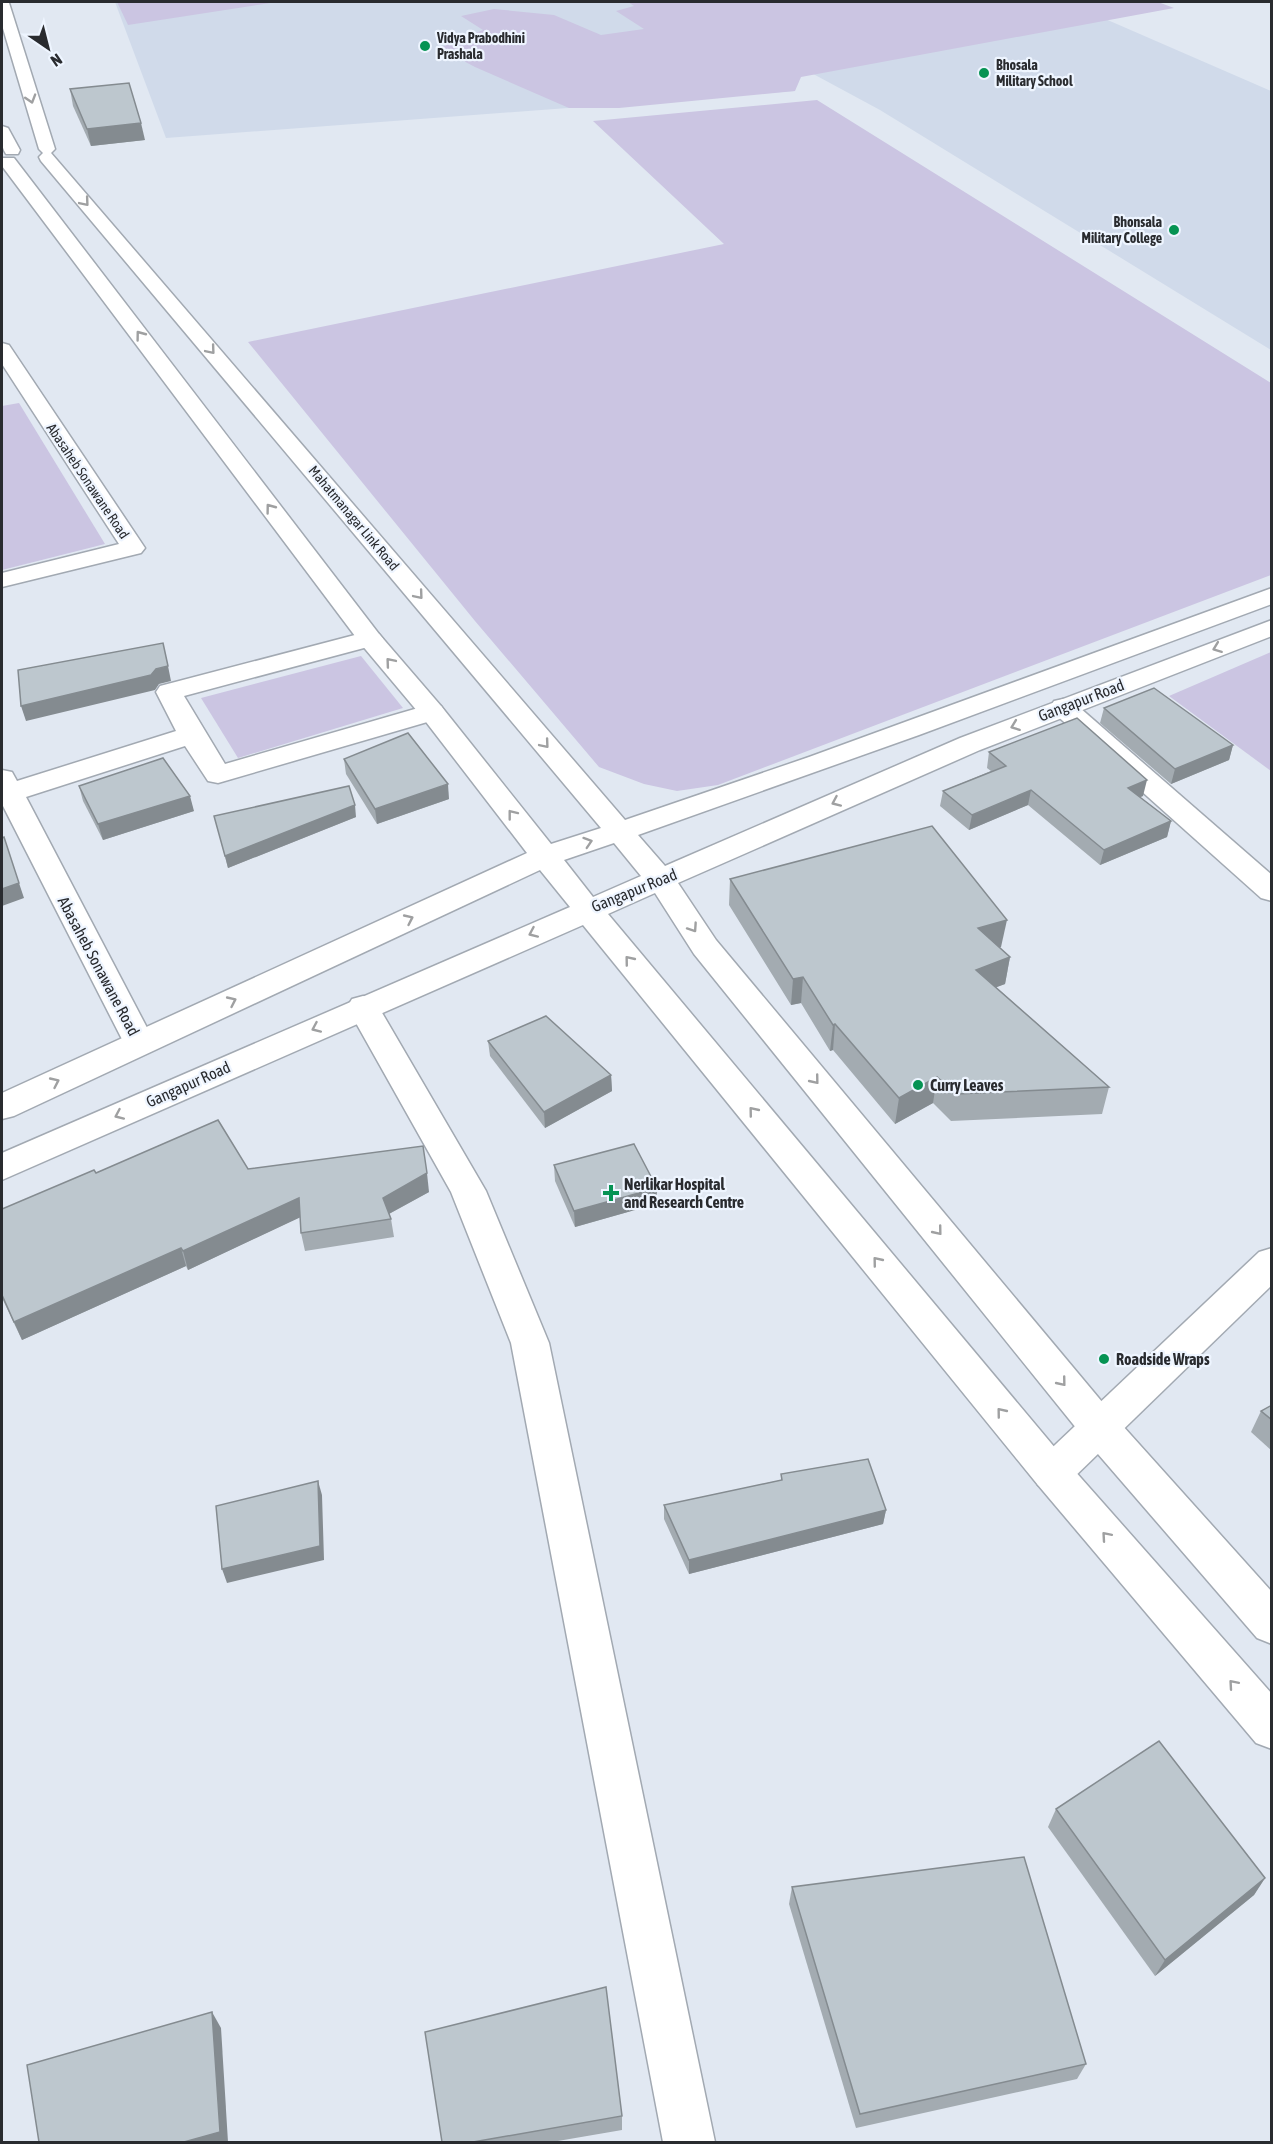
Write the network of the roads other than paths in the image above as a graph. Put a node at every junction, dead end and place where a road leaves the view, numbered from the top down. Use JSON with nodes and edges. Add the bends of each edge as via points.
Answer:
{"nodes":[{"id":1,"x":2,"y":3,"type":"edge"},
{"id":2,"x":2,"y":132,"type":"edge"},
{"id":3,"x":47,"y":153,"type":"junction"},
{"id":4,"x":6,"y":156,"type":"edge"},
{"id":5,"x":2,"y":350,"type":"edge"},
{"id":6,"x":2,"y":580,"type":"edge"},
{"id":7,"x":1272,"y":595,"type":"edge"},
{"id":8,"x":1272,"y":627,"type":"edge"},
{"id":9,"x":370,"y":639,"type":"junction"},
{"id":10,"x":1063,"y":707,"type":"junction"},
{"id":11,"x":432,"y":712,"type":"junction"},
{"id":12,"x":192,"y":735,"type":"junction"},
{"id":13,"x":5,"y":786,"type":"edge"},
{"id":14,"x":620,"y":832,"type":"junction"},
{"id":15,"x":544,"y":856,"type":"junction"},
{"id":16,"x":660,"y":879,"type":"junction"},
{"id":17,"x":1272,"y":891,"type":"edge"},
{"id":18,"x":587,"y":909,"type":"junction"},
{"id":19,"x":363,"y":1007,"type":"junction"},
{"id":20,"x":139,"y":1043,"type":"junction"},
{"id":21,"x":2,"y":1107,"type":"edge"},
{"id":22,"x":2,"y":1167,"type":"edge"},
{"id":23,"x":1272,"y":1262,"type":"edge"},
{"id":24,"x":1099,"y":1427,"type":"junction"},
{"id":25,"x":1052,"y":1473,"type":"junction"},
{"id":26,"x":1272,"y":1624,"type":"edge"},
{"id":27,"x":1272,"y":1728,"type":"edge"},
{"id":28,"x":689,"y":2142,"type":"edge"}],
"edges":[{"from":1,"to":3,"type":"main road","one_way":true},
{"from":2,"to":4,"type":"main road"},
{"from":3,"to":4,"type":"main road","via":[[35,147]]},
{"from":3,"to":14,"type":"main road","name":"Mahatmanagar Link Road","one_way":true},
{"from":9,"to":4,"type":"main road","one_way":true},
{"from":5,"to":6,"type":"main road","name":"Abasaheb Sonawane Road","via":[[19,394],[132,548]]},
{"from":7,"to":14,"type":"main road","name":"Gangapur Road"},
{"from":8,"to":10,"type":"main road","name":"Gangapur Road","one_way":true},
{"from":11,"to":9,"type":"main road","one_way":true},
{"from":9,"to":12,"type":"main road","via":[[169,692]]},
{"from":10,"to":16,"type":"main road","name":"Gangapur Road","one_way":true},
{"from":10,"to":17,"type":"main road"},
{"from":11,"to":12,"type":"main road","via":[[218,775]]},
{"from":15,"to":11,"type":"main road","one_way":true},
{"from":12,"to":13,"type":"main road","name":"Abasaheb Sonawane Road"},
{"from":13,"to":20,"type":"main road","name":"Abasaheb Sonawane Road"},
{"from":15,"to":14,"type":"main road","name":"Gangapur Road","one_way":true},
{"from":14,"to":16,"type":"main road","name":"Mahatmanagar Link Road"},
{"from":15,"to":18,"type":"main road"},
{"from":20,"to":15,"type":"main road","name":"Gangapur Road","one_way":true},
{"from":16,"to":18,"type":"main road","name":"Gangapur Road"},
{"from":16,"to":24,"type":"main road","name":"Mahatmanagar Link Road","one_way":true,"via":[[705,947]]},
{"from":18,"to":19,"type":"main road","name":"Gangapur Road","one_way":true},
{"from":25,"to":18,"type":"main road","one_way":true},
{"from":19,"to":22,"type":"main road","name":"Gangapur Road","one_way":true},
{"from":19,"to":28,"type":"main road","via":[[468,1191],[530,1343]]},
{"from":21,"to":20,"type":"main road","name":"Gangapur Road","one_way":true},
{"from":23,"to":24,"type":"main road"},
{"from":24,"to":25,"type":"main road"},
{"from":24,"to":26,"type":"main road","name":"Mahatmanagar Link Road"},
{"from":27,"to":25,"type":"main road","one_way":true}]}
